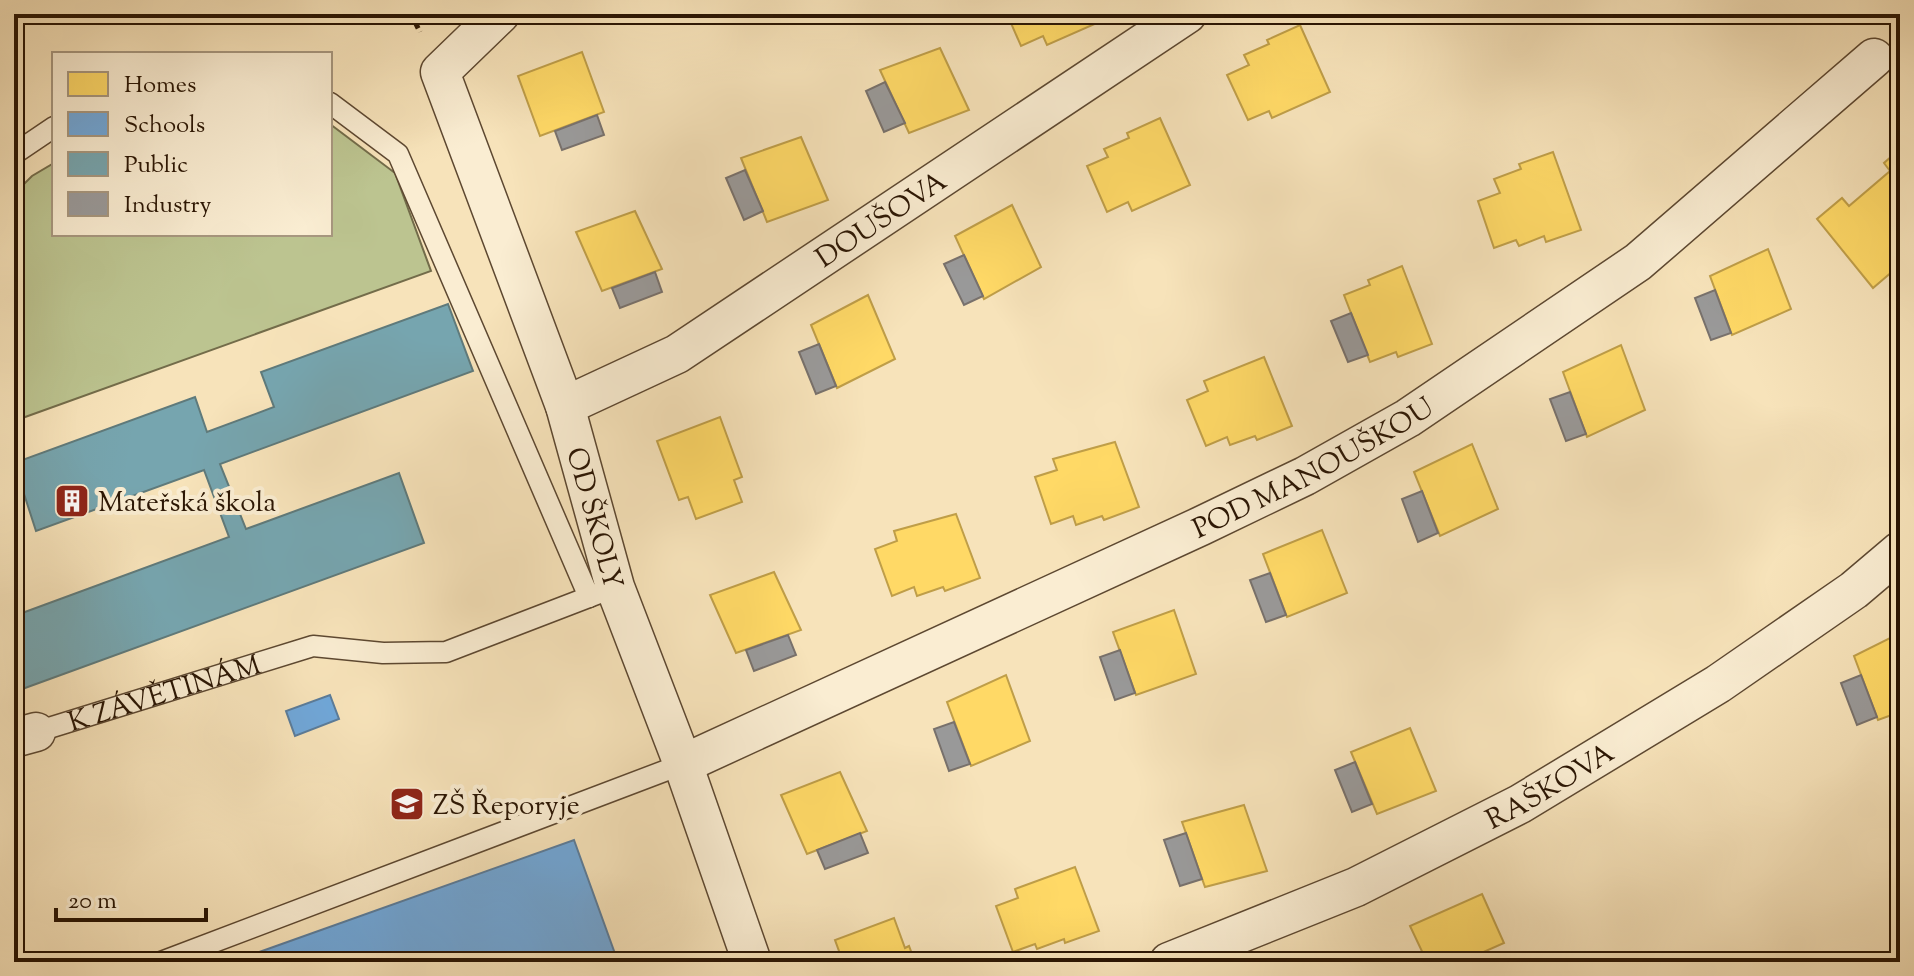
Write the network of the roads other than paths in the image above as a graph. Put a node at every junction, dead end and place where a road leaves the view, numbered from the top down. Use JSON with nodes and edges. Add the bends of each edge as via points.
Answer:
{"nodes":[{"id":1,"x":500,"y":14,"type":"edge"},
{"id":2,"x":1187,"y":14,"type":"edge"},
{"id":3,"x":1874,"y":58,"type":"dead end"},
{"id":4,"x":332,"y":104,"type":"edge"},
{"id":5,"x":52,"y":128,"type":"edge"},
{"id":6,"x":14,"y":154,"type":"edge"},
{"id":7,"x":565,"y":406,"type":"junction"},
{"id":8,"x":1900,"y":551,"type":"edge"},
{"id":9,"x":602,"y":592,"type":"junction"},
{"id":10,"x":25,"y":735,"type":"edge"},
{"id":11,"x":683,"y":764,"type":"junction"},
{"id":12,"x":161,"y":962,"type":"edge"},
{"id":13,"x":752,"y":962,"type":"edge"},
{"id":14,"x":1169,"y":962,"type":"edge"}],
"edges":[{"from":1,"to":7,"type":"street","name":"OD ŠKOLY","via":[[440,72]]},
{"from":2,"to":7,"type":"street","name":"DOUŠOVA","via":[[677,354]]},
{"from":3,"to":11,"type":"street","name":"POD MANOUŠKOU","via":[[1638,262],[1408,418],[1214,520]]},
{"from":4,"to":9,"type":"lane","via":[[398,154]]},
{"from":5,"to":6,"type":"lane"},
{"from":7,"to":9,"type":"street","name":"OD ŠKOLY"},
{"from":8,"to":14,"type":"street","name":"RAŠKOVA","via":[[1854,590],[1718,684],[1520,804],[1356,887]]},
{"from":9,"to":10,"type":"lane","name":"K ZÁVĚTINÁM","via":[[446,652],[313,646]]},
{"from":9,"to":11,"type":"street","name":"OD ŠKOLY"},
{"from":11,"to":12,"type":"lane"},
{"from":11,"to":13,"type":"street","name":"OD ŠKOLY"}]}
